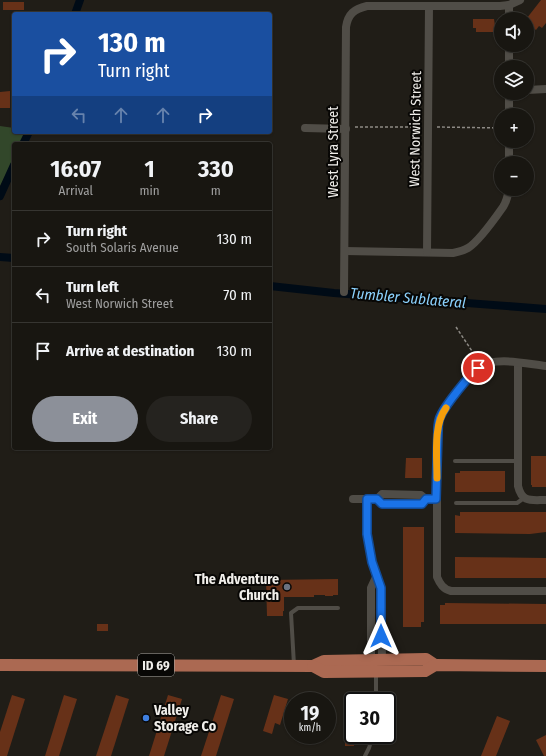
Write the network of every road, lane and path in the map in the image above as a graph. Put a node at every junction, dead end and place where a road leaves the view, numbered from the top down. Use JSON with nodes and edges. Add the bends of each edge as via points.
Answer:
{"nodes":[{"id":1,"x":520,"y":0,"type":"edge"},
{"id":2,"x":509,"y":5,"type":"junction"},
{"id":3,"x":429,"y":6,"type":"junction"},
{"id":4,"x":509,"y":12,"type":"edge"},
{"id":5,"x":546,"y":89,"type":"edge"},
{"id":6,"x":534,"y":90,"type":"edge"},
{"id":7,"x":355,"y":127,"type":"dead end"},
{"id":8,"x":419,"y":127,"type":"dead end"},
{"id":9,"x":437,"y":127,"type":"dead end"},
{"id":10,"x":305,"y":128,"type":"dead end"},
{"id":11,"x":494,"y":128,"type":"edge"},
{"id":12,"x":346,"y":129,"type":"junction"},
{"id":13,"x":508,"y":196,"type":"edge"},
{"id":14,"x":345,"y":251,"type":"junction"},
{"id":15,"x":427,"y":252,"type":"junction"},
{"id":16,"x":344,"y":292,"type":"dead end"},
{"id":17,"x":456,"y":327,"type":"dead end"},
{"id":18,"x":518,"y":363,"type":"junction"},
{"id":19,"x":478,"y":364,"type":"junction"},
{"id":20,"x":546,"y":366,"type":"edge"},
{"id":21,"x":455,"y":461,"type":"dead end"},
{"id":22,"x":518,"y":461,"type":"junction"},
{"id":23,"x":524,"y":498,"type":"junction"},
{"id":24,"x":353,"y":499,"type":"dead end"},
{"id":25,"x":367,"y":499,"type":"junction"},
{"id":26,"x":436,"y":499,"type":"junction"},
{"id":27,"x":546,"y":500,"type":"edge"},
{"id":28,"x":456,"y":503,"type":"dead end"},
{"id":29,"x":546,"y":591,"type":"edge"},
{"id":30,"x":338,"y":608,"type":"dead end"},
{"id":31,"x":376,"y":659,"type":"junction"},
{"id":32,"x":434,"y":664,"type":"junction"},
{"id":33,"x":0,"y":665,"type":"edge"},
{"id":34,"x":294,"y":666,"type":"junction"},
{"id":35,"x":546,"y":666,"type":"edge"},
{"id":36,"x":315,"y":667,"type":"junction"},
{"id":37,"x":376,"y":672,"type":"junction"},
{"id":38,"x":376,"y":692,"type":"edge"},
{"id":39,"x":370,"y":744,"type":"edge"},
{"id":40,"x":365,"y":756,"type":"edge"}],
"edges":[{"from":1,"to":2,"type":"street"},
{"from":2,"to":3,"type":"street"},
{"from":2,"to":4,"type":"street"},
{"from":3,"to":12,"type":"street","name":"West Lyra Street","via":[[367,6],[351,13],[346,27]]},
{"from":3,"to":15,"type":"street","name":"West Norwich Street"},
{"from":5,"to":6,"type":"street"},
{"from":7,"to":8,"type":"path"},
{"from":9,"to":11,"type":"path"},
{"from":10,"to":12,"type":"street"},
{"from":12,"to":14,"type":"street","name":"West Lyra Street"},
{"from":13,"to":15,"type":"street","via":[[504,206],[469,247],[453,253]]},
{"from":14,"to":15,"type":"street"},
{"from":14,"to":16,"type":"street","name":"West Lyra Street"},
{"from":17,"to":19,"type":"path"},
{"from":18,"to":19,"type":"street"},
{"from":18,"to":20,"type":"street"},
{"from":18,"to":22,"type":"street"},
{"from":19,"to":26,"type":"street","via":[[439,420]]},
{"from":21,"to":22,"type":"lane"},
{"from":22,"to":23,"type":"street","via":[[518,486]]},
{"from":23,"to":27,"type":"street"},
{"from":23,"to":28,"type":"lane","via":[[517,503]]},
{"from":24,"to":25,"type":"street"},
{"from":25,"to":26,"type":"street","via":[[377,499],[382,494],[421,495],[426,499]]},
{"from":25,"to":31,"type":"street","via":[[367,534],[377,575],[371,588]]},
{"from":26,"to":29,"type":"street","via":[[439,584],[451,591]]},
{"from":30,"to":34,"type":"lane","via":[[298,608],[291,613]]},
{"from":31,"to":32,"type":"main road","number":"ID 69","via":[[426,659]]},
{"from":31,"to":36,"type":"main road","number":"ID 69","via":[[324,661]]},
{"from":32,"to":35,"type":"main road","number":"ID 69"},
{"from":32,"to":37,"type":"main road","number":"ID 69","via":[[425,671]]},
{"from":33,"to":34,"type":"main road","number":"ID 69"},
{"from":34,"to":36,"type":"main road","number":"ID 69"},
{"from":36,"to":37,"type":"main road","number":"ID 69","via":[[324,672]]},
{"from":37,"to":38,"type":"lane"},
{"from":39,"to":40,"type":"lane"}]}
